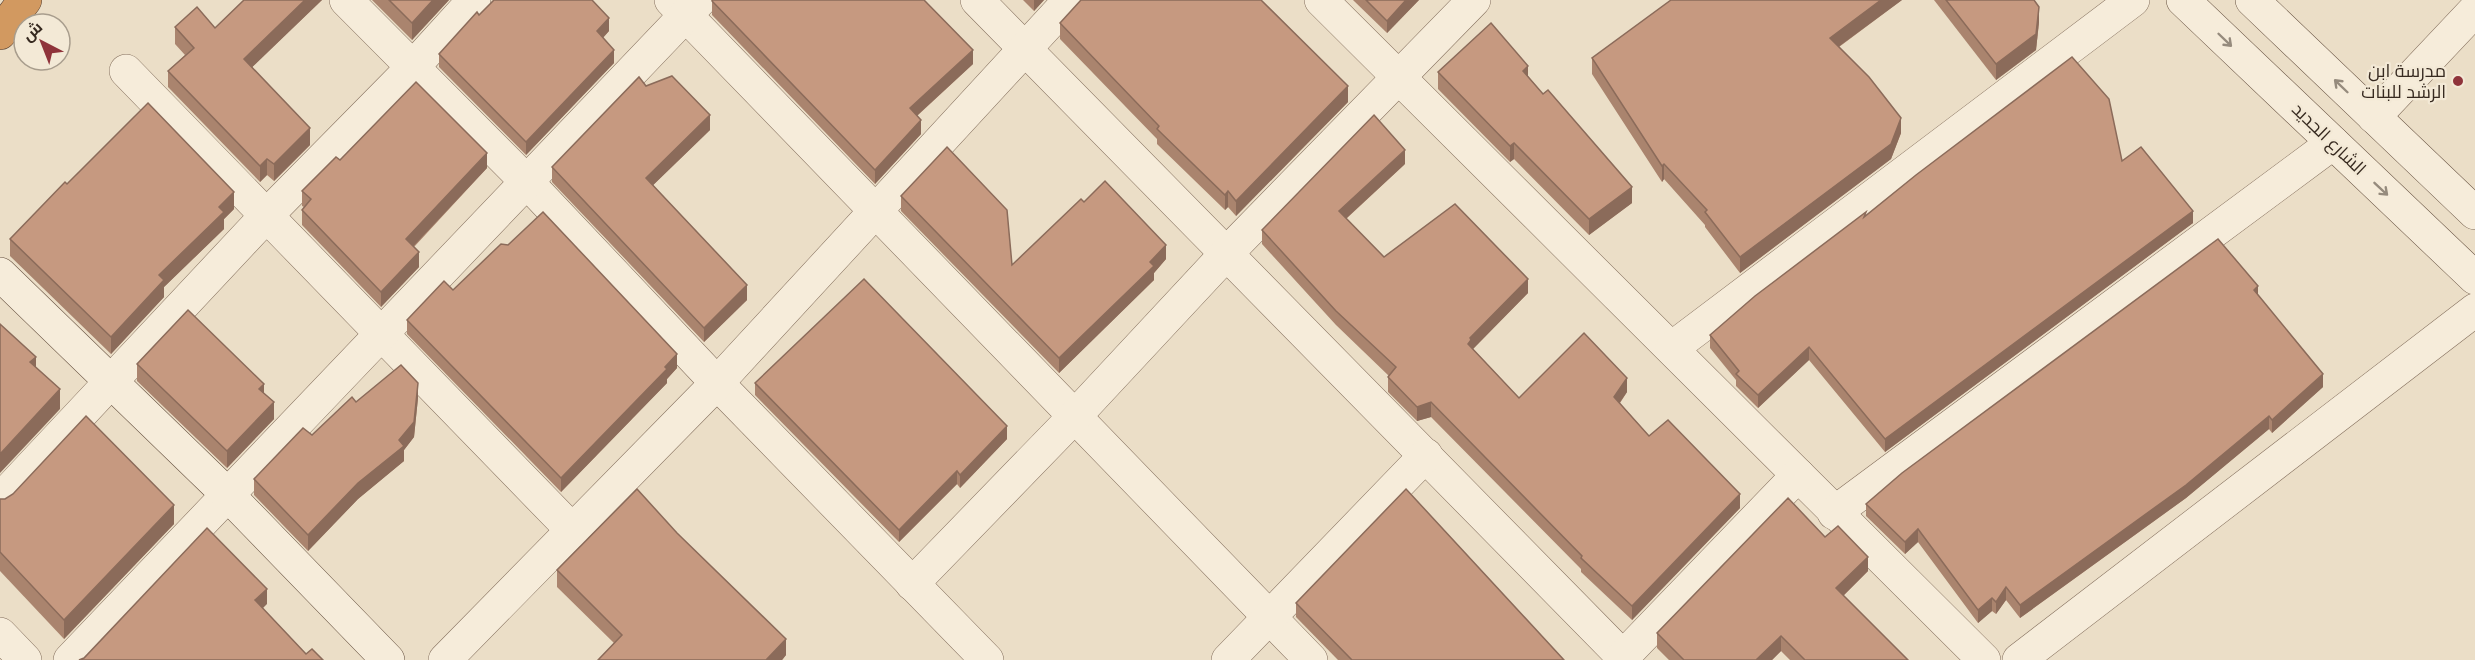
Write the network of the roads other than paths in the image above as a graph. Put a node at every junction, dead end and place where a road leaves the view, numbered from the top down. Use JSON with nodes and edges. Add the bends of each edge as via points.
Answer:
{"nodes":[{"id":1,"x":25,"y":0,"type":"edge"},
{"id":2,"x":346,"y":0,"type":"edge"},
{"id":3,"x":474,"y":0,"type":"edge"},
{"id":4,"x":977,"y":0,"type":"edge"},
{"id":5,"x":1070,"y":0,"type":"edge"},
{"id":6,"x":1321,"y":0,"type":"edge"},
{"id":7,"x":1474,"y":0,"type":"edge"},
{"id":8,"x":2133,"y":0,"type":"edge"},
{"id":9,"x":2182,"y":0,"type":"edge"},
{"id":10,"x":2252,"y":0,"type":"edge"},
{"id":11,"x":686,"y":5,"type":"edge"},
{"id":12,"x":2475,"y":10,"type":"edge"},
{"id":13,"x":0,"y":33,"type":"edge"},
{"id":14,"x":1024,"y":49,"type":"junction"},
{"id":15,"x":413,"y":67,"type":"junction"},
{"id":16,"x":126,"y":71,"type":"dead end"},
{"id":17,"x":1398,"y":77,"type":"junction"},
{"id":18,"x":2374,"y":117,"type":"junction"},
{"id":19,"x":2333,"y":143,"type":"junction"},
{"id":20,"x":526,"y":182,"type":"junction"},
{"id":21,"x":875,"y":210,"type":"junction"},
{"id":22,"x":2475,"y":213,"type":"edge"},
{"id":23,"x":266,"y":216,"type":"junction"},
{"id":24,"x":1226,"y":254,"type":"junction"},
{"id":25,"x":0,"y":274,"type":"edge"},
{"id":26,"x":2475,"y":278,"type":"edge"},
{"id":27,"x":2475,"y":310,"type":"edge"},
{"id":28,"x":381,"y":334,"type":"junction"},
{"id":29,"x":1672,"y":348,"type":"junction"},
{"id":30,"x":110,"y":381,"type":"junction"},
{"id":31,"x":717,"y":382,"type":"junction"},
{"id":32,"x":1075,"y":416,"type":"junction"},
{"id":33,"x":1426,"y":455,"type":"junction"},
{"id":34,"x":1798,"y":475,"type":"junction"},
{"id":35,"x":227,"y":494,"type":"junction"},
{"id":36,"x":0,"y":500,"type":"edge"},
{"id":37,"x":1834,"y":513,"type":"junction"},
{"id":38,"x":573,"y":531,"type":"junction"},
{"id":39,"x":912,"y":584,"type":"junction"},
{"id":40,"x":1269,"y":616,"type":"junction"},
{"id":41,"x":0,"y":634,"type":"edge"},
{"id":42,"x":1623,"y":659,"type":"edge"},
{"id":43,"x":25,"y":660,"type":"edge"},
{"id":44,"x":70,"y":660,"type":"edge"},
{"id":45,"x":388,"y":660,"type":"edge"},
{"id":46,"x":445,"y":660,"type":"edge"},
{"id":47,"x":987,"y":660,"type":"edge"},
{"id":48,"x":1228,"y":660,"type":"edge"},
{"id":49,"x":1311,"y":660,"type":"edge"},
{"id":50,"x":1984,"y":660,"type":"edge"},
{"id":51,"x":2019,"y":660,"type":"edge"}],
"edges":[{"from":1,"to":13,"type":"highway"},
{"from":2,"to":15,"type":"street"},
{"from":3,"to":15,"type":"street"},
{"from":4,"to":14,"type":"street"},
{"from":5,"to":14,"type":"street"},
{"from":6,"to":17,"type":"street"},
{"from":7,"to":17,"type":"street"},
{"from":8,"to":29,"type":"street"},
{"from":9,"to":19,"type":"street","name":"الشارع الجديد","one_way":true},
{"from":18,"to":10,"type":"street","one_way":true},
{"from":11,"to":20,"type":"street"},
{"from":11,"to":21,"type":"street"},
{"from":12,"to":18,"type":"street"},
{"from":14,"to":21,"type":"street"},
{"from":14,"to":24,"type":"street"},
{"from":15,"to":20,"type":"street"},
{"from":15,"to":23,"type":"street"},
{"from":16,"to":23,"type":"street"},
{"from":17,"to":24,"type":"street"},
{"from":17,"to":29,"type":"street"},
{"from":18,"to":22,"type":"street"},
{"from":19,"to":26,"type":"street","name":"الشارع الجديد","one_way":true},
{"from":19,"to":37,"type":"street"},
{"from":20,"to":28,"type":"street"},
{"from":20,"to":31,"type":"street"},
{"from":21,"to":31,"type":"street"},
{"from":21,"to":32,"type":"street"},
{"from":23,"to":28,"type":"street"},
{"from":23,"to":30,"type":"street"},
{"from":24,"to":32,"type":"street"},
{"from":24,"to":33,"type":"street"},
{"from":25,"to":30,"type":"street"},
{"from":27,"to":51,"type":"street"},
{"from":28,"to":35,"type":"street"},
{"from":28,"to":38,"type":"street"},
{"from":29,"to":34,"type":"street"},
{"from":30,"to":35,"type":"street"},
{"from":30,"to":36,"type":"street"},
{"from":31,"to":38,"type":"street"},
{"from":31,"to":39,"type":"street"},
{"from":32,"to":39,"type":"street"},
{"from":32,"to":40,"type":"street"},
{"from":33,"to":40,"type":"street"},
{"from":33,"to":42,"type":"street"},
{"from":34,"to":37,"type":"street"},
{"from":34,"to":42,"type":"street"},
{"from":35,"to":44,"type":"street"},
{"from":35,"to":45,"type":"street"},
{"from":37,"to":50,"type":"street"},
{"from":38,"to":46,"type":"street"},
{"from":39,"to":47,"type":"street"},
{"from":40,"to":48,"type":"street"},
{"from":40,"to":49,"type":"street"},
{"from":41,"to":43,"type":"street"}]}
